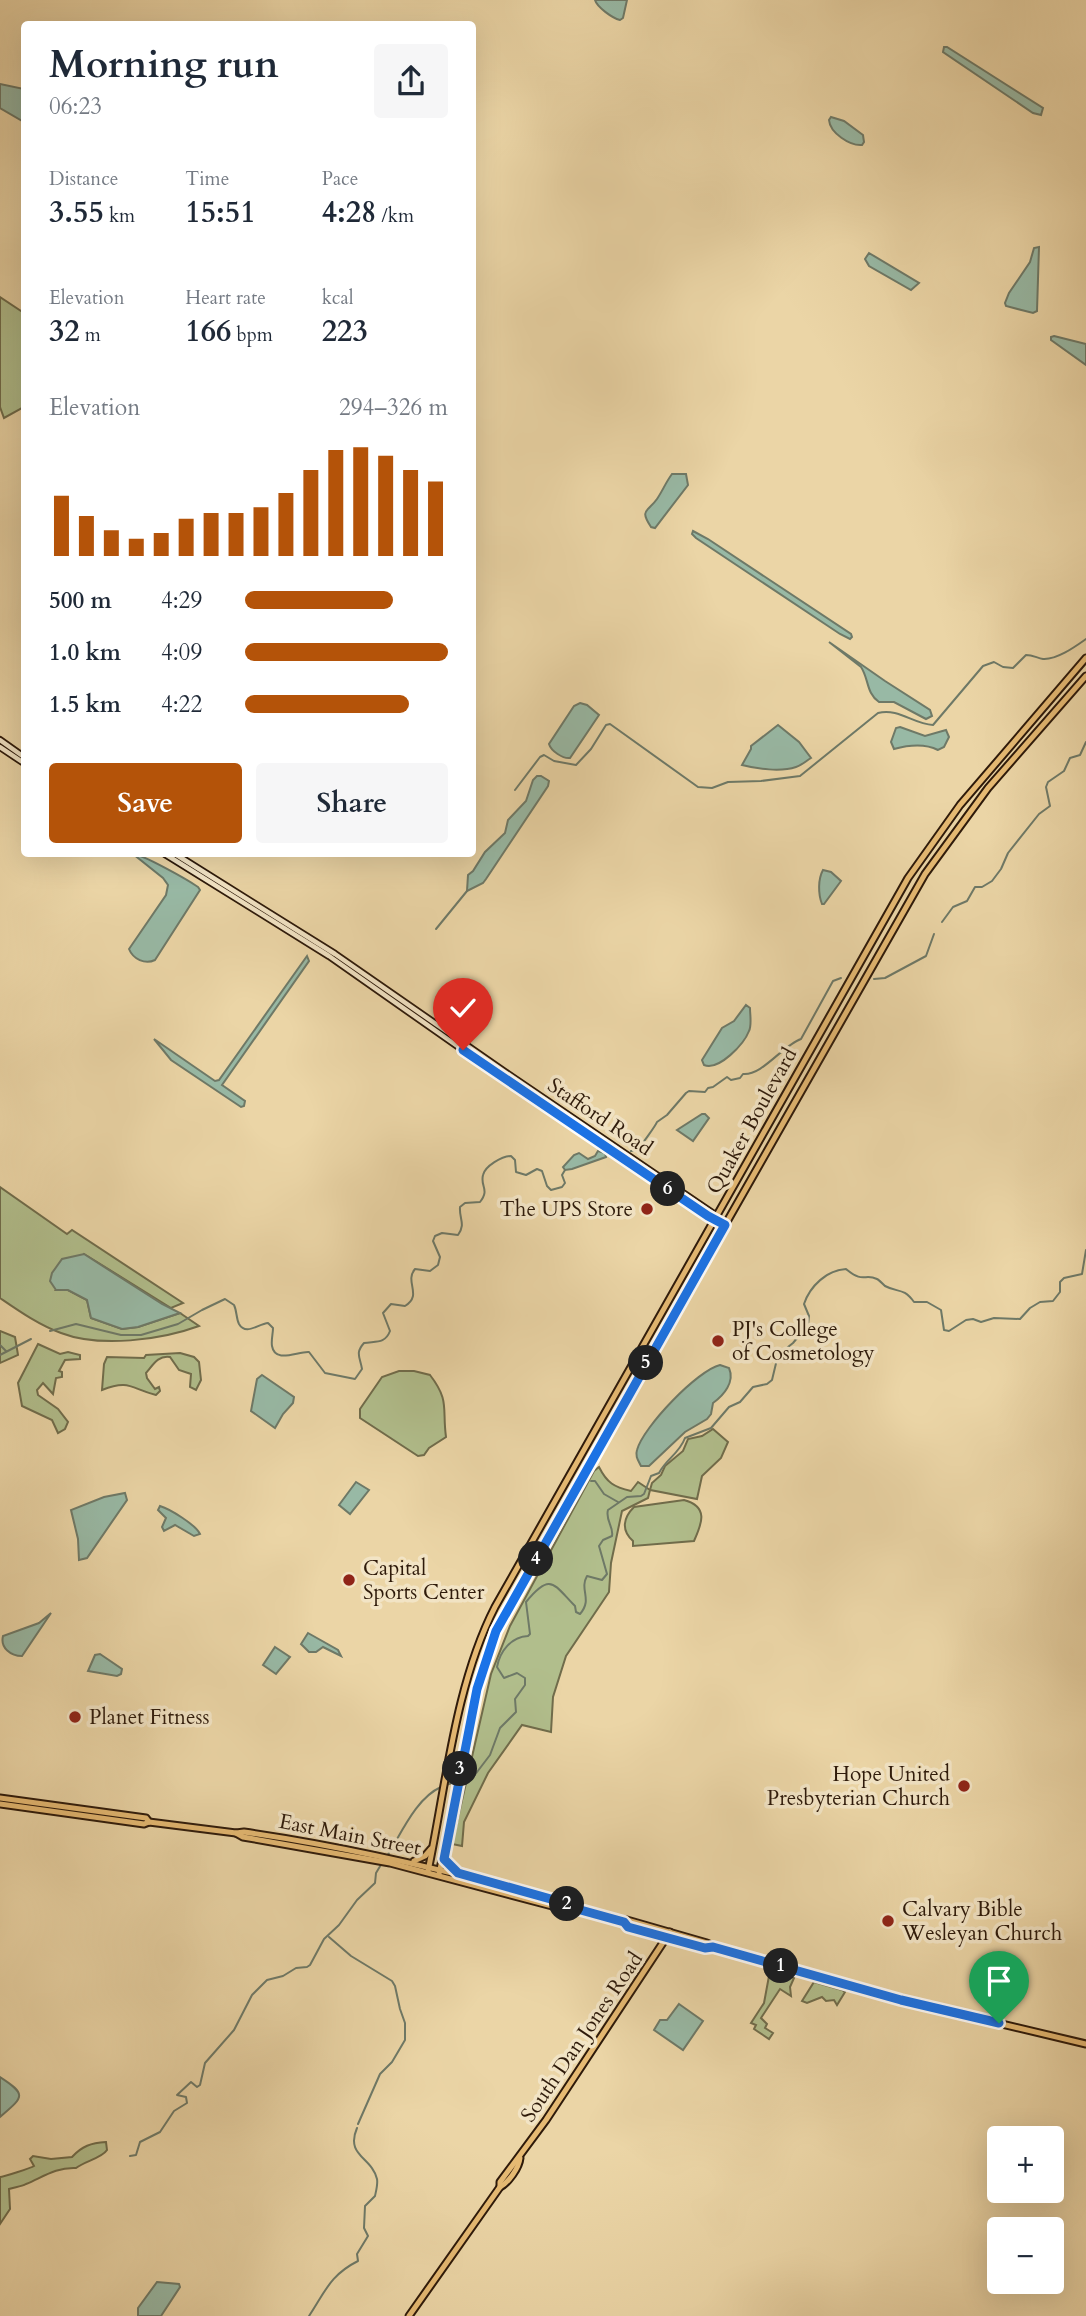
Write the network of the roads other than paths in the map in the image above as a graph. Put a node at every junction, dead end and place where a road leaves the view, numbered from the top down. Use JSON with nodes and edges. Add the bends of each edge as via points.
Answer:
{"nodes":[{"id":1,"x":1086,"y":658,"type":"edge"},
{"id":2,"x":1086,"y":676,"type":"edge"},
{"id":3,"x":0,"y":740,"type":"edge"},
{"id":4,"x":0,"y":747,"type":"edge"},
{"id":5,"x":21,"y":755,"type":"edge"},
{"id":6,"x":21,"y":761,"type":"edge"},
{"id":7,"x":170,"y":857,"type":"edge"},
{"id":8,"x":180,"y":857,"type":"edge"},
{"id":9,"x":716,"y":1218,"type":"junction"},
{"id":10,"x":725,"y":1225,"type":"junction"},
{"id":11,"x":0,"y":1798,"type":"edge"},
{"id":12,"x":0,"y":1804,"type":"edge"},
{"id":13,"x":149,"y":1822,"type":"junction"},
{"id":14,"x":433,"y":1846,"type":"junction"},
{"id":15,"x":443,"y":1857,"type":"junction"},
{"id":16,"x":391,"y":1860,"type":"junction"},
{"id":17,"x":412,"y":1862,"type":"junction"},
{"id":18,"x":428,"y":1868,"type":"junction"},
{"id":19,"x":439,"y":1871,"type":"junction"},
{"id":20,"x":458,"y":1873,"type":"junction"},
{"id":21,"x":577,"y":1909,"type":"junction"},
{"id":22,"x":668,"y":1935,"type":"junction"},
{"id":23,"x":1086,"y":2044,"type":"edge"},
{"id":24,"x":409,"y":2316,"type":"edge"}],
"edges":[{"from":1,"to":9,"type":"main road","name":"Quaker Boulevard","via":[[973,789],[917,865]]},
{"from":2,"to":10,"type":"main road","name":"Quaker Boulevard","via":[[988,788],[925,874]]},
{"from":3,"to":5,"type":"main road"},
{"from":4,"to":6,"type":"main road"},
{"from":7,"to":9,"type":"main road","name":"Stafford Road","via":[[342,965]]},
{"from":8,"to":9,"type":"main road","name":"Stafford Road","via":[[345,960]]},
{"from":9,"to":10,"type":"main road","name":"Stafford Road"},
{"from":9,"to":14,"type":"main road","name":"Quaker Boulevard","via":[[490,1617],[470,1671]]},
{"from":10,"to":15,"type":"main road","name":"Quaker Boulevard","via":[[501,1620],[480,1677]]},
{"from":11,"to":13,"type":"main road","name":"East Main Street"},
{"from":12,"to":13,"type":"main road"},
{"from":13,"to":16,"type":"main road","name":"East Main Street"},
{"from":14,"to":17,"type":"main road"},
{"from":14,"to":18,"type":"main road","name":"Quaker Boulevard"},
{"from":15,"to":19,"type":"main road","name":"Quaker Boulevard"},
{"from":15,"to":20,"type":"main road"},
{"from":16,"to":17,"type":"main road","name":"East Main Street"},
{"from":16,"to":18,"type":"main road","name":"East Main Street"},
{"from":17,"to":18,"type":"main road","name":"East Main Street"},
{"from":18,"to":19,"type":"main road","name":"East Main Street"},
{"from":19,"to":20,"type":"main road","name":"East Main Street"},
{"from":19,"to":21,"type":"main road","name":"East Main Street","via":[[571,1911]]},
{"from":20,"to":21,"type":"main road","name":"East Main Street"},
{"from":21,"to":22,"type":"main road","name":"East Main Street"},
{"from":22,"to":23,"type":"main road","name":"East Main Street","via":[[901,2000]]},
{"from":22,"to":24,"type":"main road","name":"South Dan Jones Road","via":[[520,2163]]}]}
